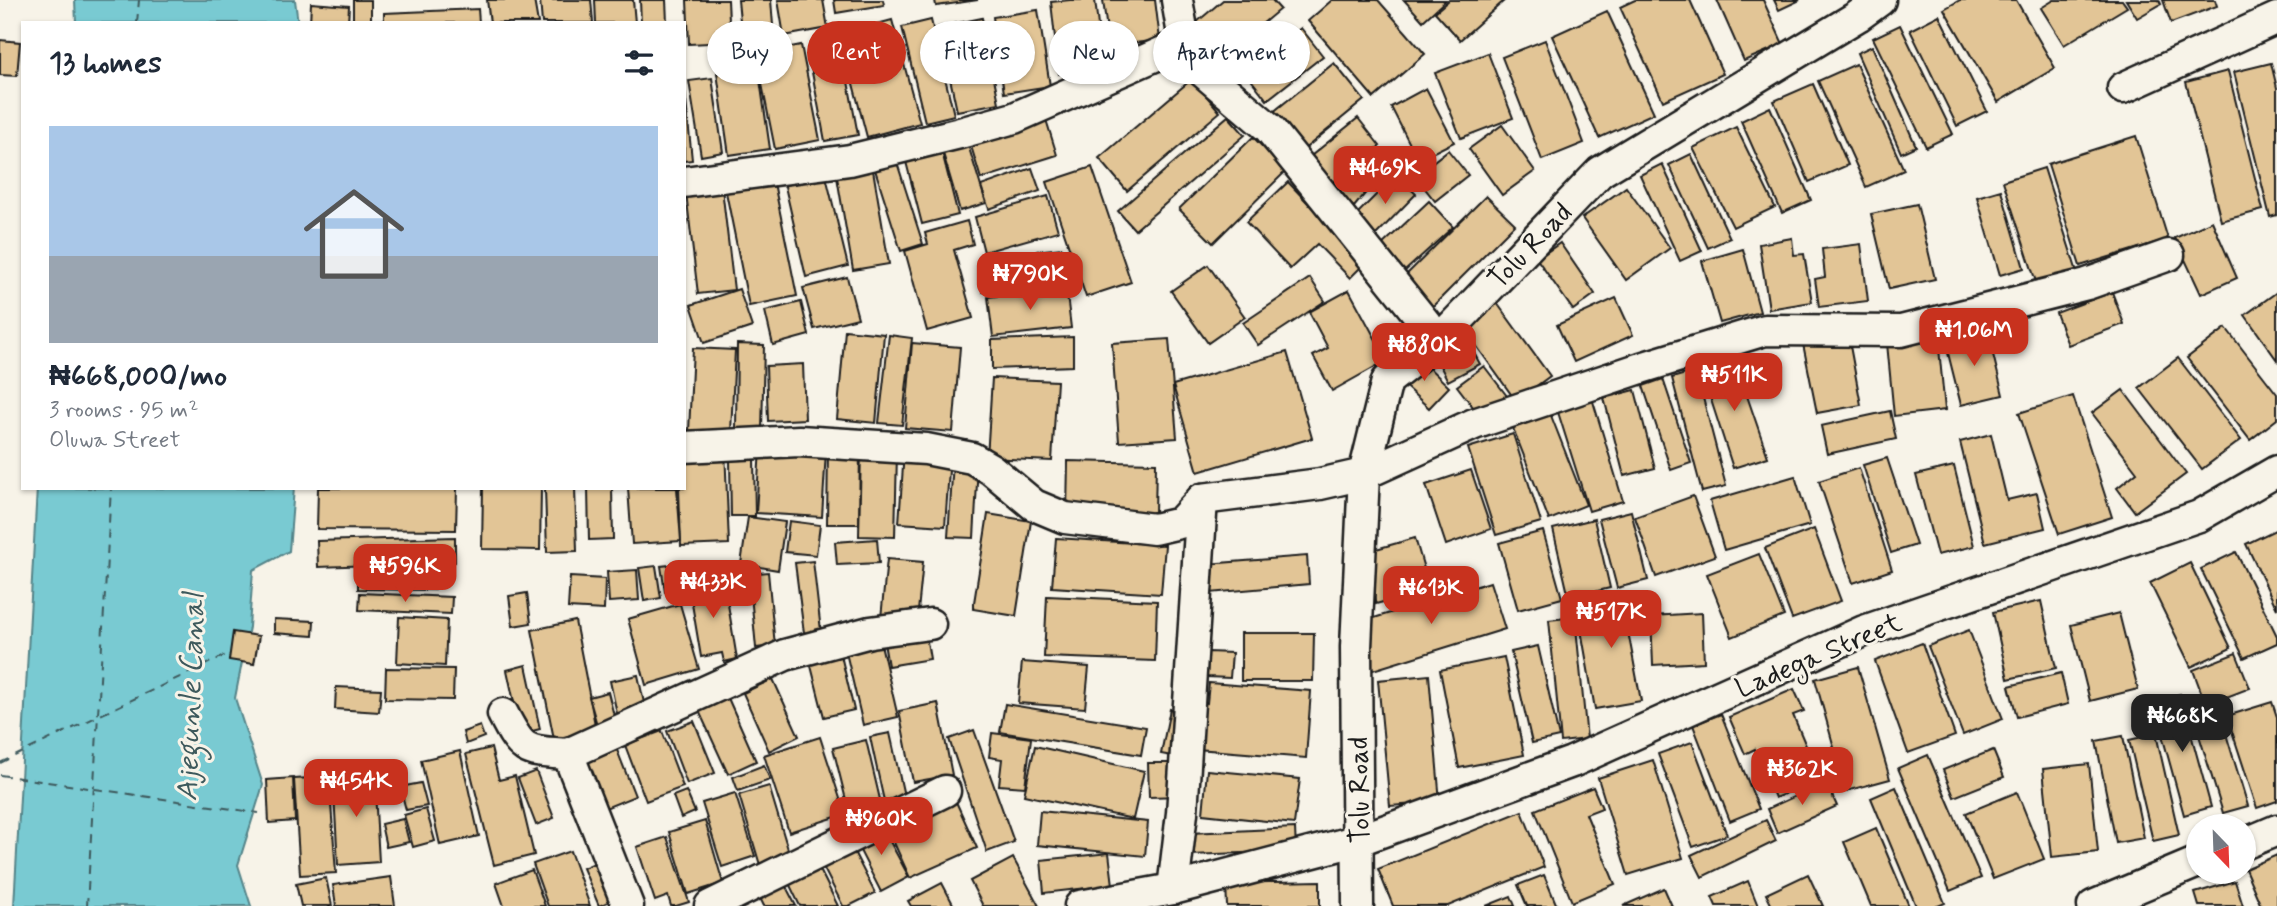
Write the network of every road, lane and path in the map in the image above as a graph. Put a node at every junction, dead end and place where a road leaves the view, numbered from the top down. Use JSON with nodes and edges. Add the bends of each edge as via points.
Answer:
{"nodes":[{"id":1,"x":1177,"y":0,"type":"edge"},
{"id":2,"x":1880,"y":0,"type":"edge"},
{"id":3,"x":2277,"y":18,"type":"edge"},
{"id":4,"x":1182,"y":21,"type":"edge"},
{"id":5,"x":1153,"y":57,"type":"edge"},
{"id":6,"x":1217,"y":84,"type":"edge"},
{"id":7,"x":2123,"y":88,"type":"dead end"},
{"id":8,"x":686,"y":182,"type":"edge"},
{"id":9,"x":2169,"y":255,"type":"dead end"},
{"id":10,"x":1438,"y":340,"type":"junction"},
{"id":11,"x":686,"y":447,"type":"edge"},
{"id":12,"x":2277,"y":471,"type":"edge"},
{"id":13,"x":1364,"y":474,"type":"junction"},
{"id":14,"x":1202,"y":499,"type":"junction"},
{"id":15,"x":929,"y":624,"type":"dead end"},
{"id":16,"x":503,"y":714,"type":"dead end"},
{"id":17,"x":568,"y":754,"type":"junction"},
{"id":18,"x":945,"y":791,"type":"dead end"},
{"id":19,"x":2277,"y":830,"type":"edge"},
{"id":20,"x":2256,"y":839,"type":"edge"},
{"id":21,"x":1359,"y":840,"type":"junction"},
{"id":22,"x":2186,"y":867,"type":"edge"},
{"id":23,"x":1172,"y":889,"type":"junction"},
{"id":24,"x":628,"y":906,"type":"edge"},
{"id":25,"x":710,"y":906,"type":"edge"},
{"id":26,"x":1080,"y":906,"type":"edge"},
{"id":27,"x":1358,"y":906,"type":"edge"},
{"id":28,"x":2092,"y":906,"type":"edge"}],
"edges":[{"from":1,"to":4,"type":"street"},
{"from":2,"to":10,"type":"street","name":"Tolu Road","via":[[1600,172]]},
{"from":3,"to":7,"type":"street"},
{"from":5,"to":8,"type":"street","via":[[1014,118],[960,133],[850,160]]},
{"from":6,"to":10,"type":"street","via":[[1269,128]]},
{"from":9,"to":13,"type":"street","via":[[2087,284],[1901,331],[1765,330],[1474,424]]},
{"from":10,"to":13,"type":"street","name":"Tolu Road","via":[[1387,380]]},
{"from":11,"to":14,"type":"street","via":[[799,440],[926,449],[972,458],[991,468],[1034,505],[1065,518],[1154,529],[1180,523]]},
{"from":12,"to":21,"type":"street","name":"Ladega Street","via":[[2199,516],[1864,631],[1572,762]]},
{"from":13,"to":14,"type":"street"},
{"from":13,"to":21,"type":"street","name":"Tolu Road","via":[[1356,647]]},
{"from":14,"to":23,"type":"street","via":[[1182,813]]},
{"from":15,"to":17,"type":"street","via":[[870,632],[785,655]]},
{"from":16,"to":17,"type":"street","via":[[517,741],[534,752]]},
{"from":17,"to":24,"type":"street"},
{"from":18,"to":25,"type":"street"},
{"from":19,"to":20,"type":"street"},
{"from":21,"to":23,"type":"street","name":"Ladega Street"},
{"from":21,"to":27,"type":"street","name":"Tolu Road"},
{"from":22,"to":28,"type":"street"},
{"from":23,"to":26,"type":"street","name":"Ladega Street"}]}
